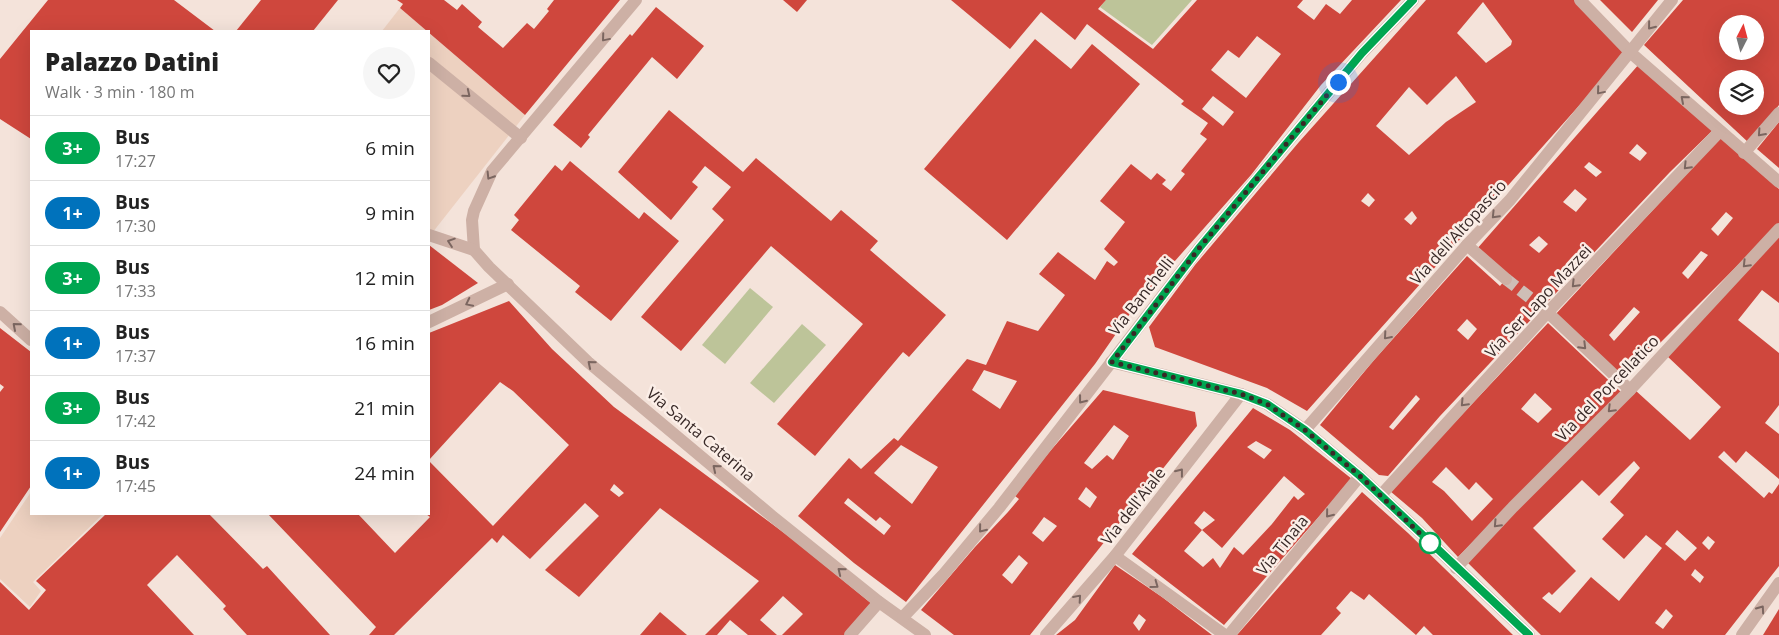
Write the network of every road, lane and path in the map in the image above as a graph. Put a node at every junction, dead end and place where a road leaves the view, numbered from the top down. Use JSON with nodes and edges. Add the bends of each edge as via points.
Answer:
{"nodes":[{"id":1,"x":636,"y":0,"type":"edge"},
{"id":2,"x":1413,"y":0,"type":"edge"},
{"id":3,"x":1580,"y":0,"type":"edge"},
{"id":4,"x":1672,"y":0,"type":"edge"},
{"id":5,"x":1631,"y":53,"type":"junction"},
{"id":6,"x":430,"y":64,"type":"edge"},
{"id":7,"x":1779,"y":113,"type":"edge"},
{"id":8,"x":1720,"y":131,"type":"junction"},
{"id":9,"x":525,"y":133,"type":"junction"},
{"id":10,"x":1744,"y":153,"type":"junction"},
{"id":11,"x":1779,"y":182,"type":"edge"},
{"id":12,"x":1779,"y":229,"type":"edge"},
{"id":13,"x":430,"y":235,"type":"edge"},
{"id":14,"x":1467,"y":244,"type":"junction"},
{"id":15,"x":474,"y":250,"type":"junction"},
{"id":16,"x":1506,"y":279,"type":"tunnel mouth"},
{"id":17,"x":508,"y":284,"type":"junction"},
{"id":18,"x":1546,"y":310,"type":"junction"},
{"id":19,"x":0,"y":312,"type":"edge"},
{"id":20,"x":430,"y":322,"type":"edge"},
{"id":21,"x":30,"y":339,"type":"edge"},
{"id":22,"x":1112,"y":362,"type":"junction"},
{"id":23,"x":1630,"y":390,"type":"junction"},
{"id":24,"x":1241,"y":394,"type":"junction"},
{"id":25,"x":1305,"y":430,"type":"junction"},
{"id":26,"x":1360,"y":476,"type":"junction"},
{"id":27,"x":1380,"y":495,"type":"junction"},
{"id":28,"x":1115,"y":556,"type":"junction"},
{"id":29,"x":1456,"y":568,"type":"junction"},
{"id":30,"x":1779,"y":583,"type":"edge"},
{"id":31,"x":879,"y":602,"type":"junction"},
{"id":32,"x":903,"y":617,"type":"junction"},
{"id":33,"x":850,"y":635,"type":"edge"},
{"id":34,"x":925,"y":635,"type":"edge"},
{"id":35,"x":1046,"y":635,"type":"edge"},
{"id":36,"x":1225,"y":635,"type":"edge"},
{"id":37,"x":1229,"y":635,"type":"edge"},
{"id":38,"x":1529,"y":635,"type":"edge"},
{"id":39,"x":1742,"y":635,"type":"edge"}],
"edges":[{"from":1,"to":9,"type":"street","one_way":true},
{"from":2,"to":22,"type":"street","name":"Via Banchelli","via":[[1362,53],[1200,247]]},
{"from":3,"to":5,"type":"street"},
{"from":4,"to":5,"type":"street","name":"Via dell'Altopascio","one_way":true},
{"from":8,"to":5,"type":"street","one_way":true},
{"from":5,"to":14,"type":"street","name":"Via dell'Altopascio","one_way":true,"via":[[1510,200]]},
{"from":6,"to":9,"type":"street","one_way":true},
{"from":7,"to":10,"type":"street","one_way":true},
{"from":8,"to":10,"type":"street"},
{"from":8,"to":18,"type":"street","name":"Via Ser Lapo Mazzei","one_way":true},
{"from":9,"to":15,"type":"street","one_way":true,"via":[[492,171],[478,198],[472,220]]},
{"from":10,"to":11,"type":"street"},
{"from":12,"to":23,"type":"street","name":"Via del Porcellatico","one_way":true},
{"from":15,"to":13,"type":"street","one_way":true},
{"from":14,"to":16,"type":"street"},
{"from":14,"to":25,"type":"street","name":"Via dell'Altopascio","one_way":true},
{"from":15,"to":17,"type":"street","name":"Via Santa Caterina"},
{"from":17,"to":20,"type":"street","one_way":true},
{"from":31,"to":17,"type":"street","name":"Via Santa Caterina","one_way":true,"via":[[588,362]]},
{"from":18,"to":23,"type":"street","one_way":true},
{"from":18,"to":27,"type":"street","name":"Via Ser Lapo Mazzei","one_way":true},
{"from":21,"to":19,"type":"street","one_way":true},
{"from":22,"to":24,"type":"street"},
{"from":22,"to":32,"type":"street","name":"Via Banchelli","one_way":true,"via":[[999,508]]},
{"from":23,"to":29,"type":"street","name":"Via del Porcellatico","one_way":true},
{"from":24,"to":25,"type":"street","via":[[1267,404]]},
{"from":28,"to":24,"type":"street","name":"Via dell'Aiale","one_way":true},
{"from":25,"to":26,"type":"street"},
{"from":26,"to":27,"type":"street"},
{"from":26,"to":37,"type":"street","name":"Via Tinaia","one_way":true},
{"from":27,"to":29,"type":"street"},
{"from":35,"to":28,"type":"street","name":"Via dell'Aiale","one_way":true},
{"from":28,"to":36,"type":"street","one_way":true},
{"from":29,"to":38,"type":"street"},
{"from":39,"to":30,"type":"street","one_way":true},
{"from":31,"to":32,"type":"street","name":"Via Santa Caterina"},
{"from":31,"to":33,"type":"street"},
{"from":32,"to":34,"type":"street","name":"Via Santa Caterina"}]}
